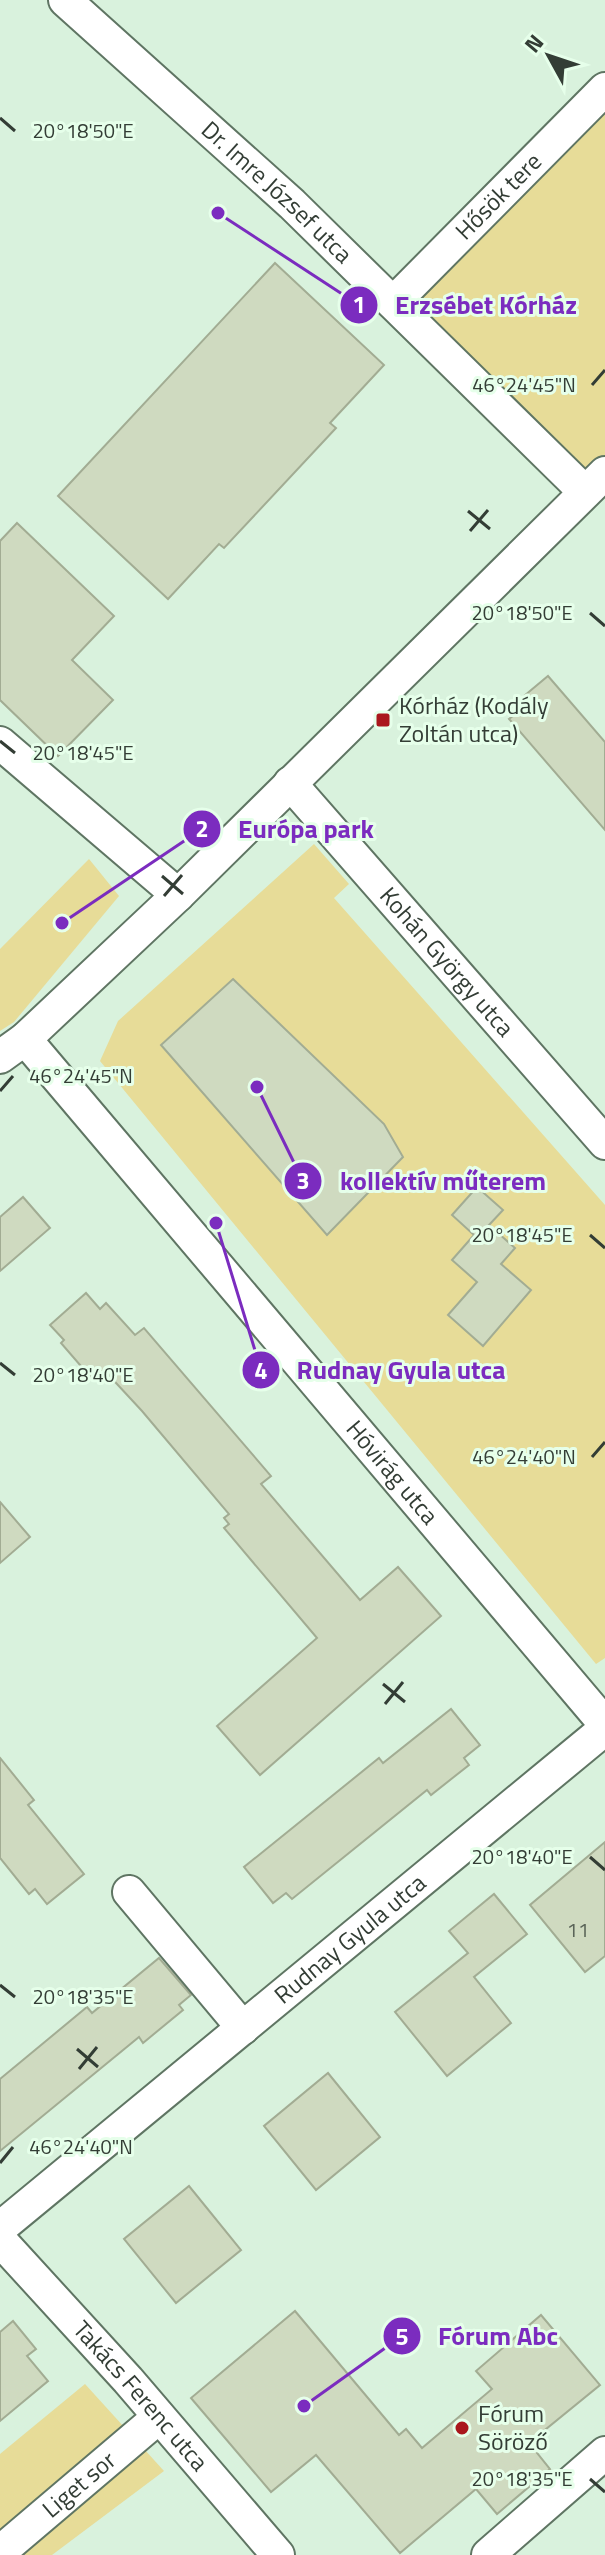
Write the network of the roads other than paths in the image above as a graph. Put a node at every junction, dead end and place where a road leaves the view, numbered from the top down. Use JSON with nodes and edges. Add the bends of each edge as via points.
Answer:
{"nodes":[{"id":1,"x":65,"y":0,"type":"edge"},
{"id":2,"x":605,"y":89,"type":"edge"},
{"id":3,"x":393,"y":303,"type":"junction"},
{"id":4,"x":595,"y":482,"type":"edge"},
{"id":5,"x":0,"y":743,"type":"edge"},
{"id":6,"x":290,"y":783,"type":"junction"},
{"id":7,"x":178,"y":895,"type":"junction"},
{"id":8,"x":12,"y":1048,"type":"edge"},
{"id":9,"x":605,"y":1143,"type":"edge"},
{"id":10,"x":605,"y":1727,"type":"edge"},
{"id":11,"x":129,"y":1892,"type":"dead end"},
{"id":12,"x":243,"y":2028,"type":"junction"},
{"id":13,"x":0,"y":2228,"type":"edge"},
{"id":14,"x":0,"y":2240,"type":"edge"},
{"id":15,"x":159,"y":2417,"type":"junction"},
{"id":16,"x":605,"y":2453,"type":"edge"},
{"id":17,"x":0,"y":2552,"type":"edge"},
{"id":18,"x":278,"y":2555,"type":"edge"},
{"id":19,"x":488,"y":2555,"type":"edge"}],
"edges":[{"from":1,"to":3,"type":"street","name":"Dr. Imre József utca","via":[[292,204]]},
{"from":2,"to":3,"type":"street","name":"Hősök tere"},
{"from":3,"to":4,"type":"street","name":"Dr. Imre József utca"},
{"from":4,"to":6,"type":"street"},
{"from":5,"to":7,"type":"street"},
{"from":6,"to":7,"type":"street"},
{"from":6,"to":9,"type":"street","name":"Kohán György utca"},
{"from":7,"to":8,"type":"street"},
{"from":8,"to":10,"type":"street","name":"Hóvirág utca"},
{"from":10,"to":12,"type":"street","name":"Rudnay Gyula utca"},
{"from":11,"to":12,"type":"street"},
{"from":12,"to":13,"type":"street","name":"Rudnay Gyula utca"},
{"from":14,"to":15,"type":"street","name":"Takács Ferenc utca"},
{"from":15,"to":17,"type":"street","name":"Liget sor"},
{"from":15,"to":18,"type":"street","name":"Takács Ferenc utca"},
{"from":16,"to":19,"type":"street"}]}
